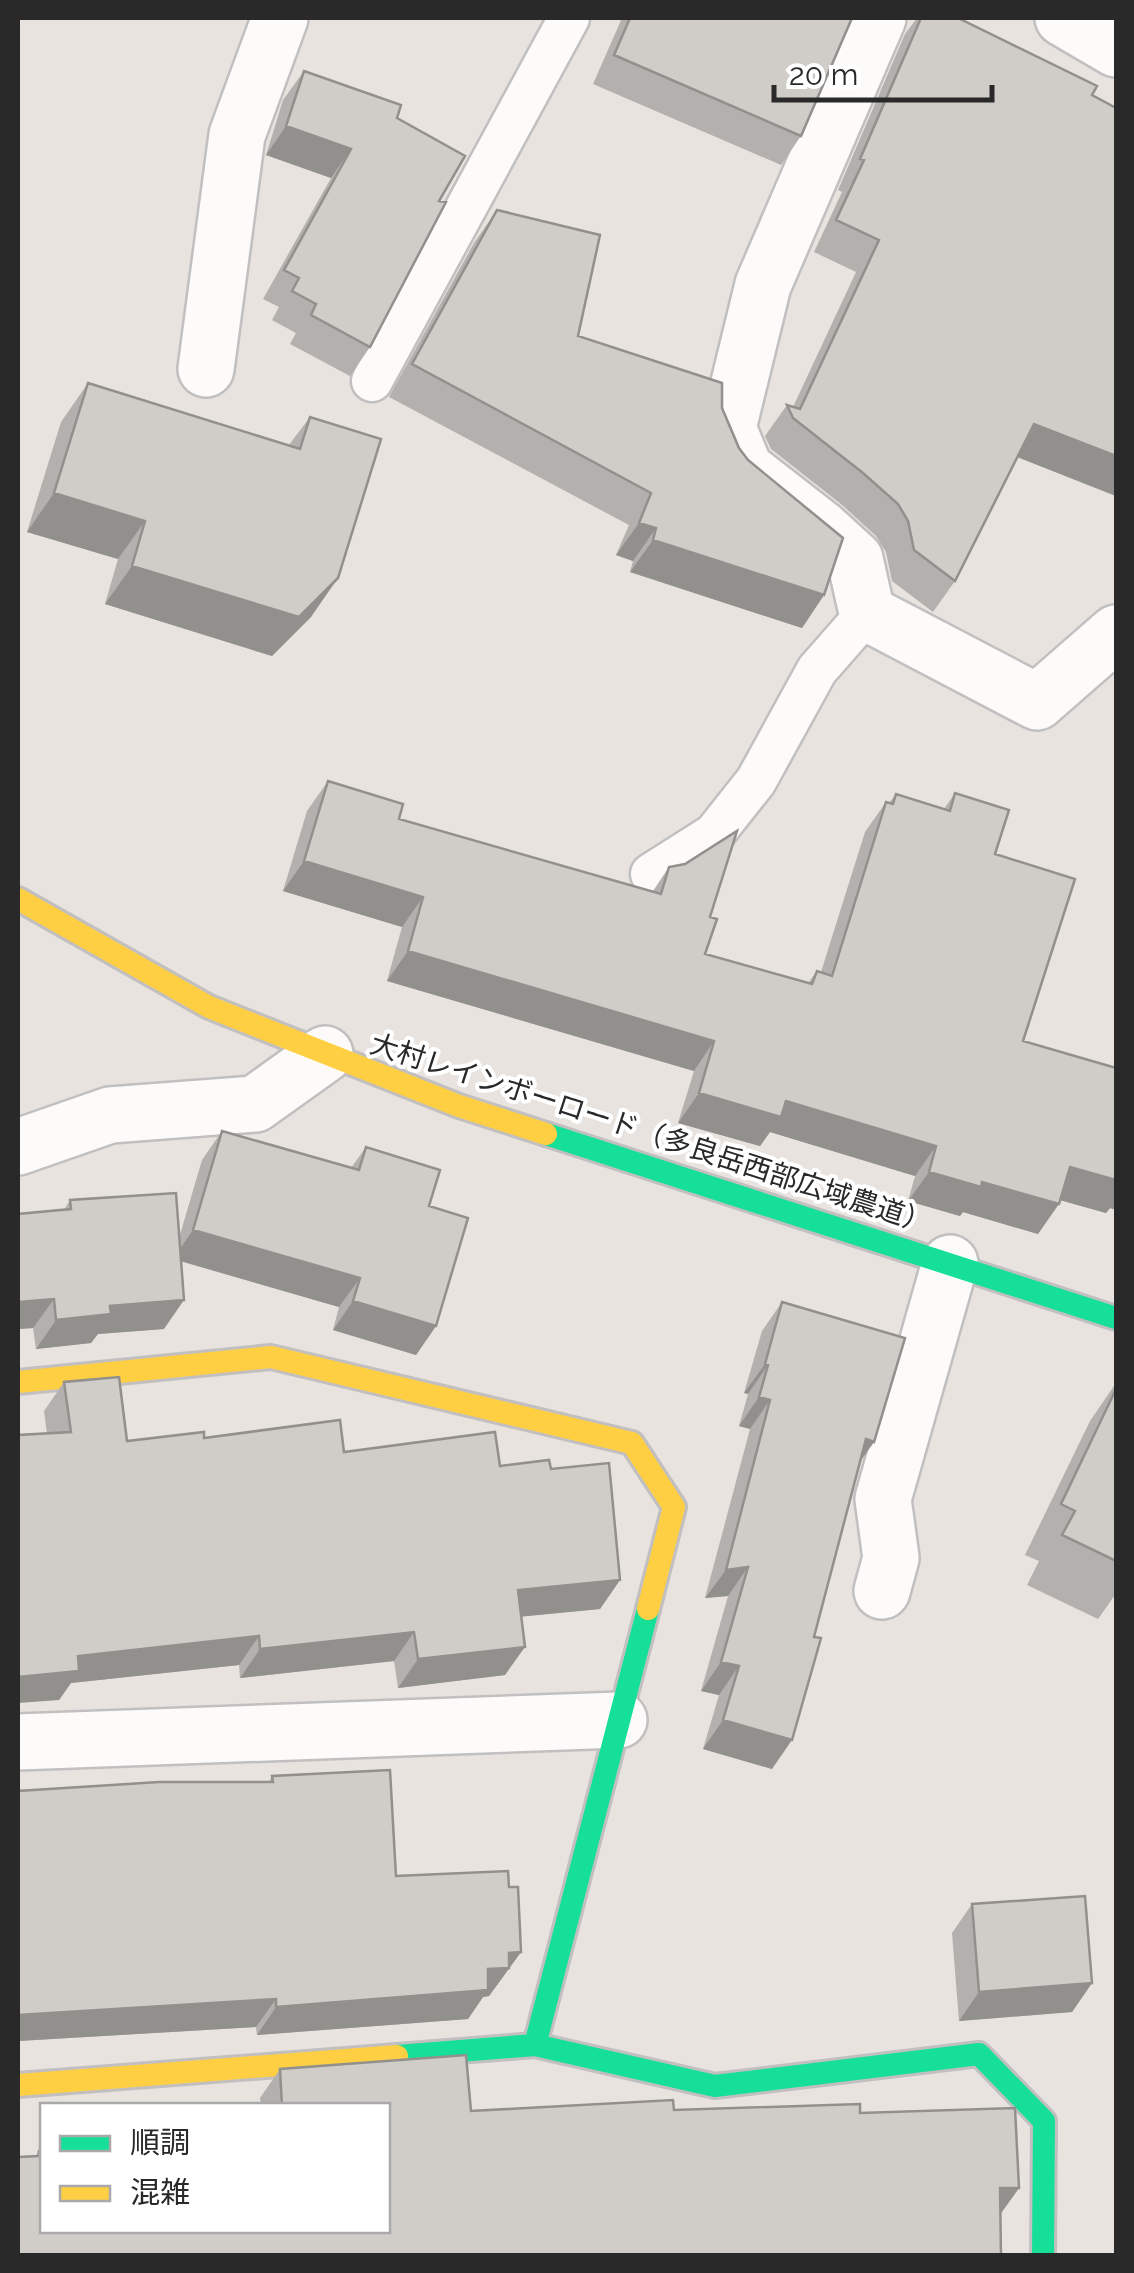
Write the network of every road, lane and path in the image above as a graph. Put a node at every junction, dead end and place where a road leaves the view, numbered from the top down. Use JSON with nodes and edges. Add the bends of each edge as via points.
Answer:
{"nodes":[{"id":1,"x":280,"y":18,"type":"edge"},
{"id":2,"x":569,"y":18,"type":"edge"},
{"id":3,"x":878,"y":18,"type":"edge"},
{"id":4,"x":1063,"y":18,"type":"edge"},
{"id":5,"x":1116,"y":49,"type":"edge"},
{"id":6,"x":206,"y":368,"type":"dead end"},
{"id":7,"x":372,"y":381,"type":"edge"},
{"id":8,"x":867,"y":613,"type":"junction"},
{"id":9,"x":1116,"y":633,"type":"edge"},
{"id":10,"x":651,"y":874,"type":"dead end"},
{"id":11,"x":18,"y":898,"type":"edge"},
{"id":12,"x":324,"y":1054,"type":"junction"},
{"id":13,"x":18,"y":1148,"type":"edge"},
{"id":14,"x":950,"y":1263,"type":"junction"},
{"id":15,"x":1116,"y":1318,"type":"edge"},
{"id":16,"x":18,"y":1382,"type":"edge"},
{"id":17,"x":882,"y":1591,"type":"dead end"},
{"id":18,"x":619,"y":1720,"type":"junction"},
{"id":19,"x":18,"y":1742,"type":"edge"},
{"id":20,"x":535,"y":2044,"type":"junction"},
{"id":21,"x":18,"y":2085,"type":"edge"},
{"id":22,"x":1044,"y":2256,"type":"edge"}],
"edges":[{"from":1,"to":6,"type":"street","via":[[236,135]]},
{"from":2,"to":7,"type":"lane"},
{"from":3,"to":8,"type":"street","via":[[763,285],[728,428],[745,469],[855,560]]},
{"from":4,"to":5,"type":"street"},
{"from":8,"to":9,"type":"street","via":[[1037,702]]},
{"from":8,"to":10,"type":"lane","via":[[817,670],[756,781],[714,834]]},
{"from":11,"to":12,"type":"street","name":"大村レインボーロード（多良岳西部広域農道）","via":[[208,1007]]},
{"from":12,"to":13,"type":"street","via":[[256,1104],[110,1115]]},
{"from":12,"to":14,"type":"street","name":"大村レインボーロード（多良岳西部広域農道）","via":[[459,1106]]},
{"from":14,"to":15,"type":"street","name":"大村レインボーロード（多良岳西部広域農道）"},
{"from":14,"to":17,"type":"street","via":[[884,1499],[890,1558]]},
{"from":16,"to":18,"type":"street","via":[[271,1357],[632,1443],[674,1508]]},
{"from":18,"to":19,"type":"street"},
{"from":18,"to":20,"type":"street"},
{"from":20,"to":21,"type":"street"},
{"from":20,"to":22,"type":"street","via":[[715,2086],[979,2054],[1044,2120]]}]}
